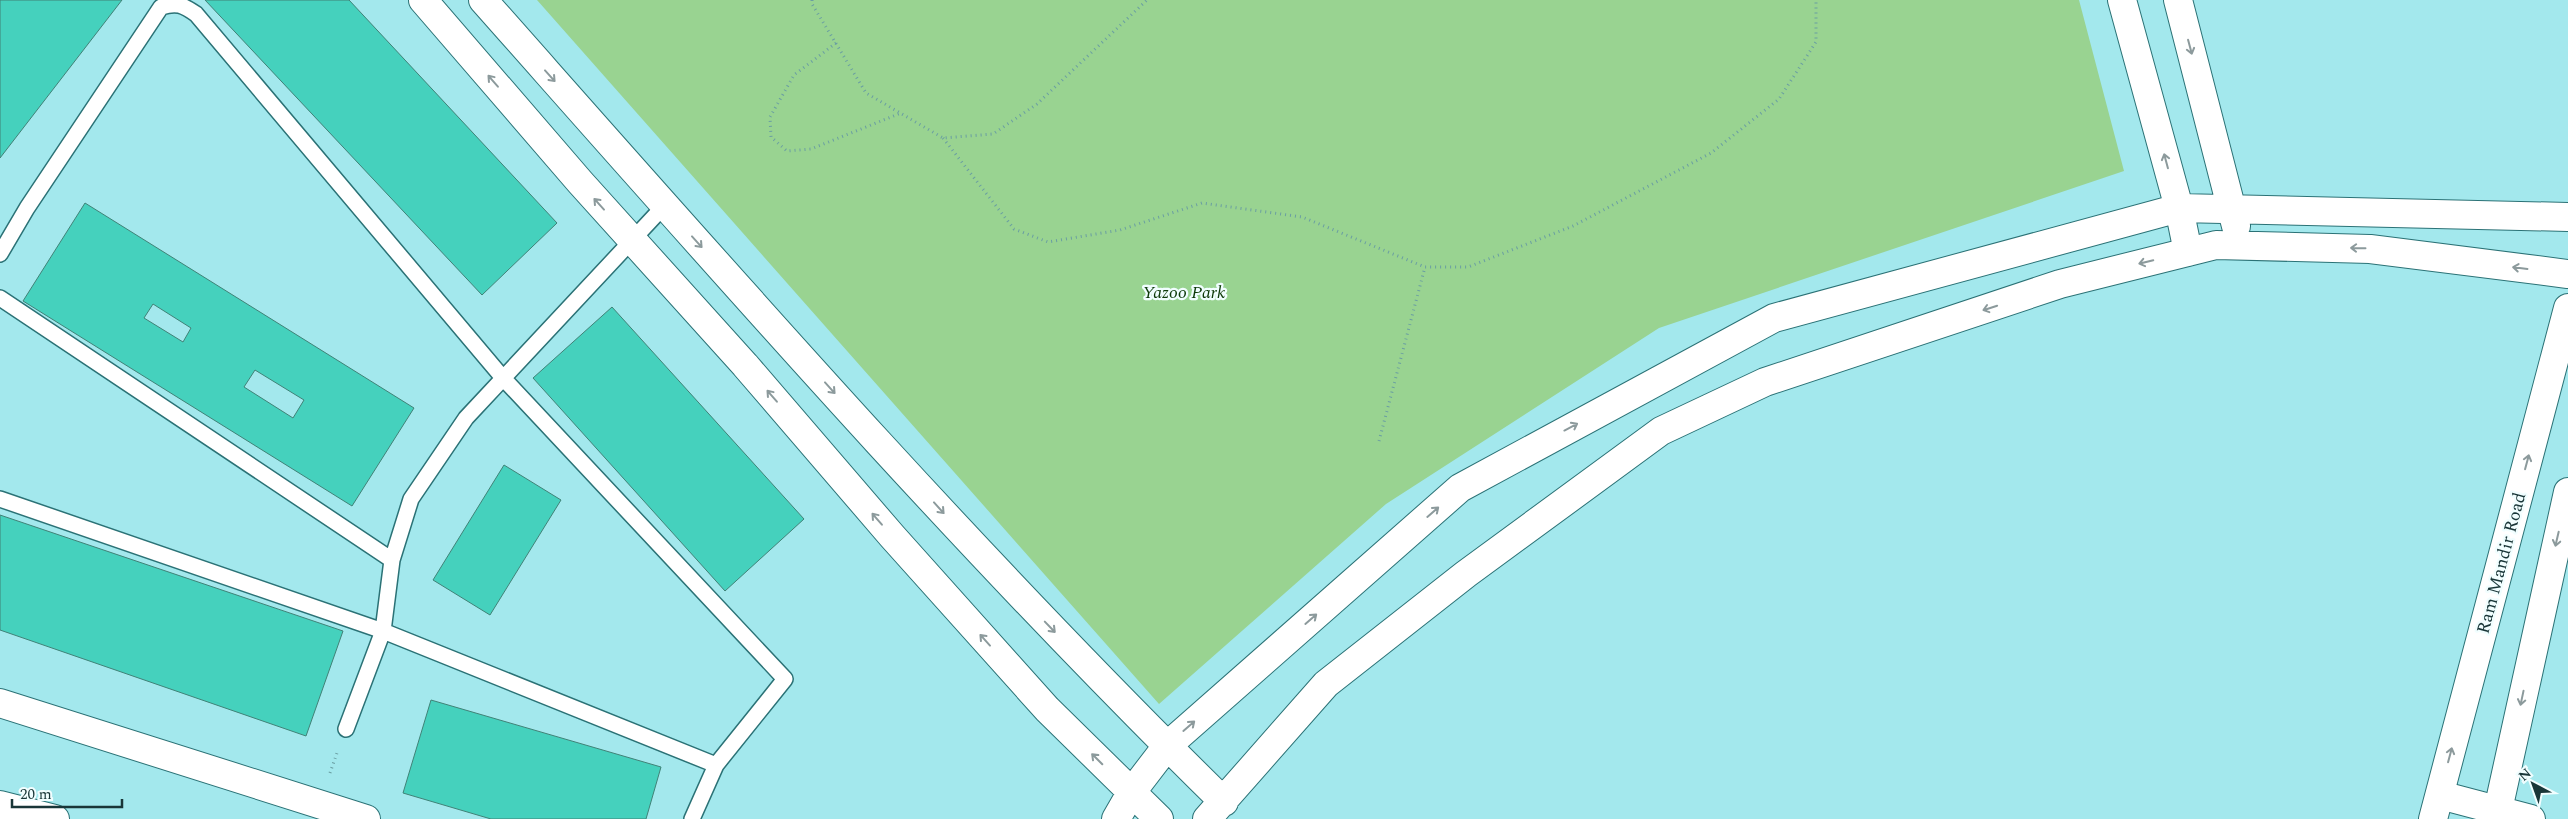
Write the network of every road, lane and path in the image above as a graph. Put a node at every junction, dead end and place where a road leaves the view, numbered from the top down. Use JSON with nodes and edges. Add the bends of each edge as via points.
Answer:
{"nodes":[{"id":1,"x":423,"y":0,"type":"edge"},
{"id":2,"x":483,"y":0,"type":"edge"},
{"id":3,"x":812,"y":0,"type":"edge"},
{"id":4,"x":1147,"y":0,"type":"edge"},
{"id":5,"x":1816,"y":0,"type":"edge"},
{"id":6,"x":2122,"y":0,"type":"edge"},
{"id":7,"x":2178,"y":0,"type":"edge"},
{"id":8,"x":836,"y":43,"type":"junction"},
{"id":9,"x":901,"y":113,"type":"junction"},
{"id":10,"x":943,"y":138,"type":"junction"},
{"id":11,"x":665,"y":205,"type":"junction"},
{"id":12,"x":2178,"y":208,"type":"junction"},
{"id":13,"x":2233,"y":209,"type":"junction"},
{"id":14,"x":2568,"y":217,"type":"edge"},
{"id":15,"x":632,"y":240,"type":"junction"},
{"id":16,"x":2240,"y":246,"type":"junction"},
{"id":17,"x":2188,"y":252,"type":"junction"},
{"id":18,"x":0,"y":254,"type":"edge"},
{"id":19,"x":1425,"y":267,"type":"junction"},
{"id":20,"x":2568,"y":274,"type":"edge"},
{"id":21,"x":0,"y":298,"type":"edge"},
{"id":22,"x":2568,"y":308,"type":"edge"},
{"id":23,"x":504,"y":378,"type":"junction"},
{"id":24,"x":1379,"y":441,"type":"dead end"},
{"id":25,"x":2568,"y":492,"type":"edge"},
{"id":26,"x":0,"y":499,"type":"edge"},
{"id":27,"x":392,"y":560,"type":"junction"},
{"id":28,"x":383,"y":632,"type":"junction"},
{"id":29,"x":0,"y":703,"type":"edge"},
{"id":30,"x":346,"y":729,"type":"joint"},
{"id":31,"x":1167,"y":746,"type":"junction"},
{"id":32,"x":716,"y":765,"type":"junction"},
{"id":33,"x":1131,"y":793,"type":"junction"},
{"id":34,"x":0,"y":805,"type":"edge"},
{"id":35,"x":2436,"y":807,"type":"edge"},
{"id":36,"x":1215,"y":810,"type":"edge"},
{"id":37,"x":318,"y":812,"type":"edge"},
{"id":38,"x":2497,"y":814,"type":"edge"},
{"id":39,"x":55,"y":819,"type":"edge"},
{"id":40,"x":366,"y":819,"type":"edge"},
{"id":41,"x":692,"y":819,"type":"edge"},
{"id":42,"x":1116,"y":819,"type":"edge"},
{"id":43,"x":1159,"y":819,"type":"edge"},
{"id":44,"x":2531,"y":819,"type":"edge"}],
"edges":[{"from":15,"to":1,"type":"street","one_way":true},
{"from":2,"to":11,"type":"street","one_way":true},
{"from":3,"to":8,"type":"path"},
{"from":4,"to":10,"type":"path","via":[[1037,104],[994,134]]},
{"from":5,"to":19,"type":"path","via":[[1816,42],[1779,99],[1711,153],[1565,229],[1468,267]]},
{"from":12,"to":6,"type":"street","one_way":true},
{"from":7,"to":13,"type":"street","one_way":true},
{"from":8,"to":9,"type":"path","via":[[866,93]]},
{"from":8,"to":9,"type":"path","via":[[794,75],[770,116],[771,137],[787,152],[811,149]]},
{"from":9,"to":10,"type":"path"},
{"from":10,"to":19,"type":"path","via":[[1014,229],[1048,242],[1120,230],[1202,203],[1302,217]]},
{"from":11,"to":15,"type":"lane"},
{"from":11,"to":31,"type":"street","one_way":true,"via":[[1004,580]]},
{"from":12,"to":13,"type":"street"},
{"from":12,"to":17,"type":"street"},
{"from":31,"to":12,"type":"street","one_way":true,"via":[[1460,488],[1774,318]]},
{"from":13,"to":14,"type":"street"},
{"from":13,"to":16,"type":"street"},
{"from":15,"to":23,"type":"lane"},
{"from":33,"to":15,"type":"street","one_way":true,"via":[[1046,709]]},
{"from":16,"to":17,"type":"street","via":[[2216,245]]},
{"from":20,"to":16,"type":"street","one_way":true,"via":[[2370,249]]},
{"from":17,"to":36,"type":"street","one_way":true,"via":[[2060,284],[1764,382],[1660,431],[1466,574],[1326,684]]},
{"from":18,"to":23,"type":"lane","via":[[161,7],[182,4],[196,14]]},
{"from":19,"to":24,"type":"path"},
{"from":21,"to":27,"type":"lane"},
{"from":35,"to":22,"type":"street","name":"Ram Mandir Road","one_way":true},
{"from":23,"to":27,"type":"lane","via":[[466,418],[411,499]]},
{"from":23,"to":32,"type":"lane","via":[[785,679]]},
{"from":25,"to":38,"type":"street","one_way":true},
{"from":26,"to":28,"type":"lane"},
{"from":27,"to":28,"type":"lane"},
{"from":28,"to":30,"type":"lane"},
{"from":28,"to":32,"type":"lane"},
{"from":29,"to":37,"type":"street"},
{"from":30,"to":37,"type":"path"},
{"from":31,"to":33,"type":"street"},
{"from":31,"to":36,"type":"street"},
{"from":32,"to":41,"type":"lane"},
{"from":33,"to":42,"type":"street"},
{"from":33,"to":43,"type":"street"},
{"from":34,"to":39,"type":"street"},
{"from":35,"to":38,"type":"street"},
{"from":37,"to":40,"type":"street"},
{"from":38,"to":44,"type":"street"}]}
